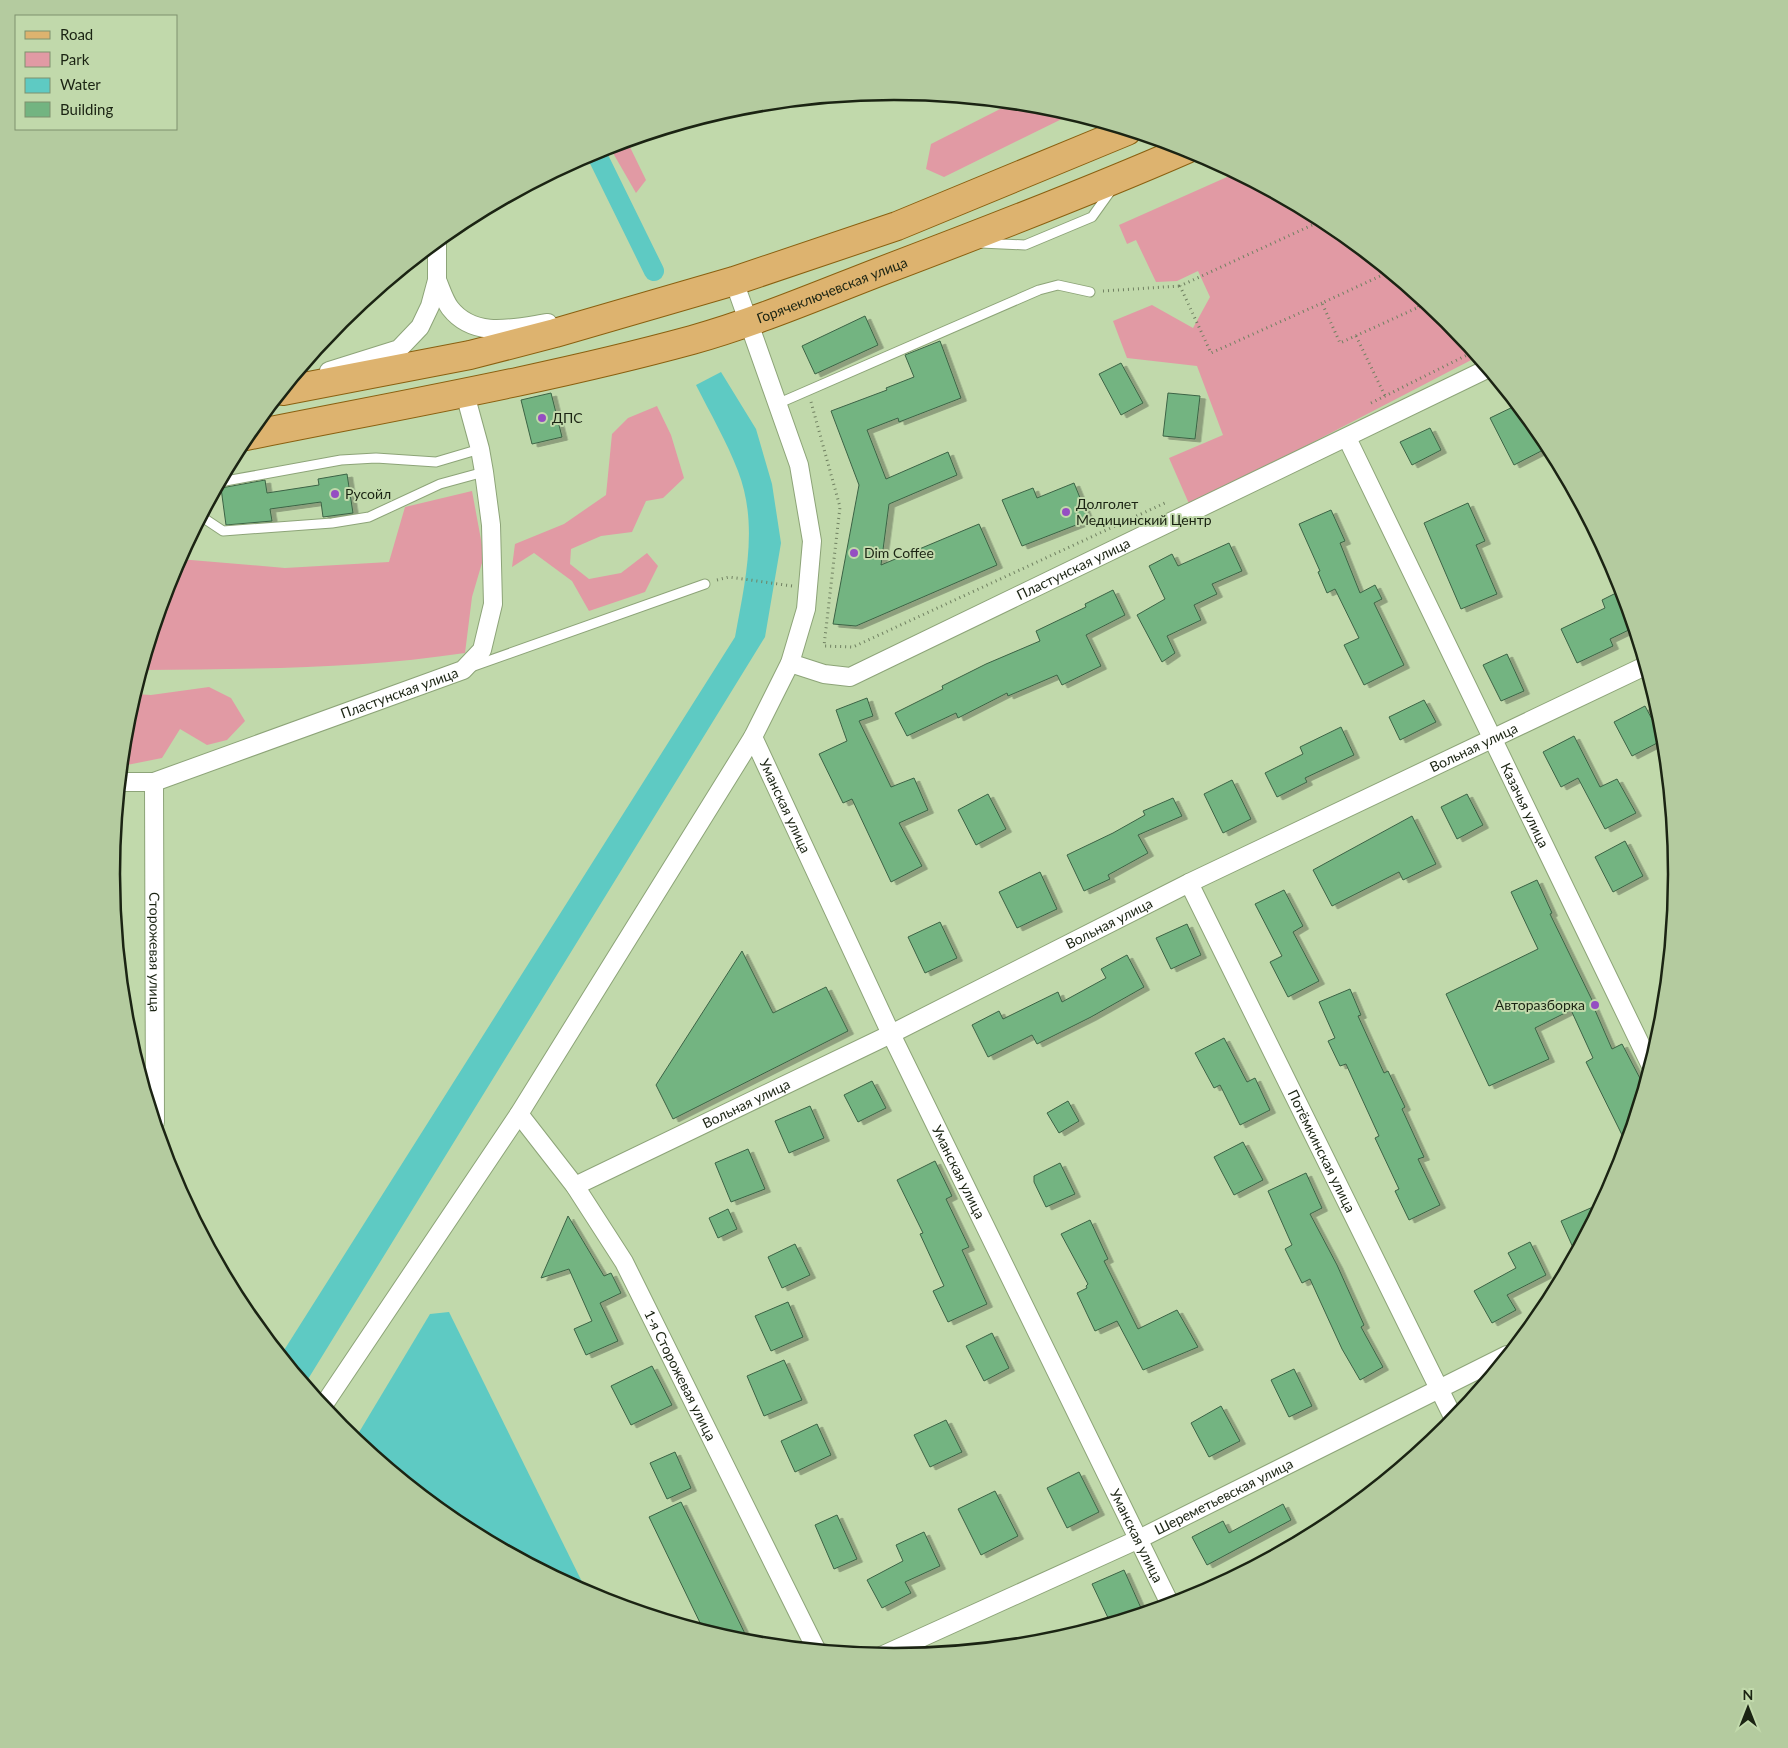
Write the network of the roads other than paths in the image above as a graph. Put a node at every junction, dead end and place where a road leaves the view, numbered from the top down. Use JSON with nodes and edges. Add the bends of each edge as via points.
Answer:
{"nodes":[{"id":1,"x":1120,"y":134,"type":"edge"},
{"id":2,"x":1176,"y":154,"type":"edge"},
{"id":3,"x":436,"y":250,"type":"edge"},
{"id":4,"x":437,"y":280,"type":"junction"},
{"id":5,"x":734,"y":281,"type":"junction"},
{"id":6,"x":1090,"y":292,"type":"road end"},
{"id":7,"x":623,"y":314,"type":"junction"},
{"id":8,"x":750,"y":322,"type":"junction"},
{"id":9,"x":1482,"y":371,"type":"edge"},
{"id":10,"x":294,"y":386,"type":"edge"},
{"id":11,"x":291,"y":389,"type":"edge"},
{"id":12,"x":465,"y":394,"type":"junction"},
{"id":13,"x":777,"y":404,"type":"junction"},
{"id":14,"x":257,"y":434,"type":"edge"},
{"id":15,"x":1347,"y":438,"type":"junction"},
{"id":16,"x":480,"y":450,"type":"junction"},
{"id":17,"x":484,"y":472,"type":"junction"},
{"id":18,"x":228,"y":481,"type":"edge"},
{"id":19,"x":206,"y":520,"type":"edge"},
{"id":20,"x":705,"y":584,"type":"road end"},
{"id":21,"x":790,"y":663,"type":"junction"},
{"id":22,"x":1640,"y":668,"type":"edge"},
{"id":23,"x":463,"y":670,"type":"junction"},
{"id":24,"x":753,"y":737,"type":"junction"},
{"id":25,"x":1492,"y":740,"type":"junction"},
{"id":26,"x":126,"y":782,"type":"edge"},
{"id":27,"x":154,"y":782,"type":"junction"},
{"id":28,"x":1189,"y":883,"type":"junction"},
{"id":29,"x":892,"y":1034,"type":"junction"},
{"id":30,"x":1646,"y":1056,"type":"edge"},
{"id":31,"x":155,"y":1103,"type":"edge"},
{"id":32,"x":519,"y":1114,"type":"junction"},
{"id":33,"x":574,"y":1186,"type":"junction"},
{"id":34,"x":1494,"y":1362,"type":"edge"},
{"id":35,"x":1439,"y":1388,"type":"junction"},
{"id":36,"x":327,"y":1400,"type":"edge"},
{"id":37,"x":1450,"y":1411,"type":"edge"},
{"id":38,"x":1139,"y":1539,"type":"junction"},
{"id":39,"x":1167,"y":1598,"type":"edge"},
{"id":40,"x":813,"y":1643,"type":"edge"},
{"id":41,"x":900,"y":1648,"type":"edge"}],
"edges":[{"from":1,"to":5,"type":"main road","via":[[896,226]]},
{"from":2,"to":8,"type":"main road","name":"Горячеключевская улица"},
{"from":3,"to":4,"type":"street"},
{"from":4,"to":7,"type":"street","via":[[449,307],[464,323],[500,331]]},
{"from":4,"to":10,"type":"street","via":[[420,327],[399,349],[327,371]]},
{"from":5,"to":7,"type":"main road"},
{"from":5,"to":8,"type":"street"},
{"from":6,"to":13,"type":"lane","via":[[1058,285],[1039,290]]},
{"from":7,"to":11,"type":"main road","via":[[470,355]]},
{"from":8,"to":12,"type":"main road","name":"Горячеключевская улица","via":[[684,342]]},
{"from":8,"to":13,"type":"street"},
{"from":9,"to":15,"type":"street","name":"Пластунская улица"},
{"from":12,"to":14,"type":"main road","name":"Горячеключевская улица"},
{"from":12,"to":16,"type":"street","name":"Пластунская улица"},
{"from":13,"to":21,"type":"street","via":[[799,465],[812,541],[806,609]]},
{"from":15,"to":21,"type":"street","name":"Пластунская улица","via":[[850,677],[824,674]]},
{"from":15,"to":25,"type":"street","name":"Казачья улица"},
{"from":16,"to":17,"type":"street","name":"Пластунская улица"},
{"from":16,"to":18,"type":"lane","via":[[436,462],[376,458],[341,460]]},
{"from":17,"to":19,"type":"lane","via":[[440,484],[369,517],[223,531]]},
{"from":17,"to":23,"type":"street","name":"Пластунская улица","via":[[491,525],[493,604],[482,650]]},
{"from":20,"to":23,"type":"lane"},
{"from":21,"to":24,"type":"street"},
{"from":22,"to":25,"type":"street","name":"Вольная улица"},
{"from":23,"to":27,"type":"street","name":"Пластунская улица"},
{"from":24,"to":29,"type":"street","name":"Уманская улица"},
{"from":24,"to":32,"type":"street"},
{"from":25,"to":28,"type":"street","name":"Вольная улица"},
{"from":25,"to":30,"type":"street","name":"Казачья улица"},
{"from":26,"to":27,"type":"street","name":"Пластунская улица"},
{"from":27,"to":31,"type":"street","name":"Сторожевая улица"},
{"from":28,"to":29,"type":"street","name":"Вольная улица"},
{"from":28,"to":35,"type":"street","name":"Потёмкинская улица"},
{"from":29,"to":33,"type":"street","name":"Вольная улица"},
{"from":29,"to":38,"type":"street","name":"Уманская улица"},
{"from":32,"to":33,"type":"street","name":"1-я Сторожевая улица"},
{"from":32,"to":36,"type":"street"},
{"from":33,"to":40,"type":"street","name":"1-я Сторожевая улица","via":[[624,1262]]},
{"from":34,"to":35,"type":"street","name":"Шереметьевская улица"},
{"from":35,"to":37,"type":"street","name":"Потёмкинская улица"},
{"from":35,"to":38,"type":"street","name":"Шереметьевская улица"},
{"from":38,"to":39,"type":"street","name":"Уманская улица"},
{"from":38,"to":41,"type":"street","name":"Шереметьевская улица"}]}
